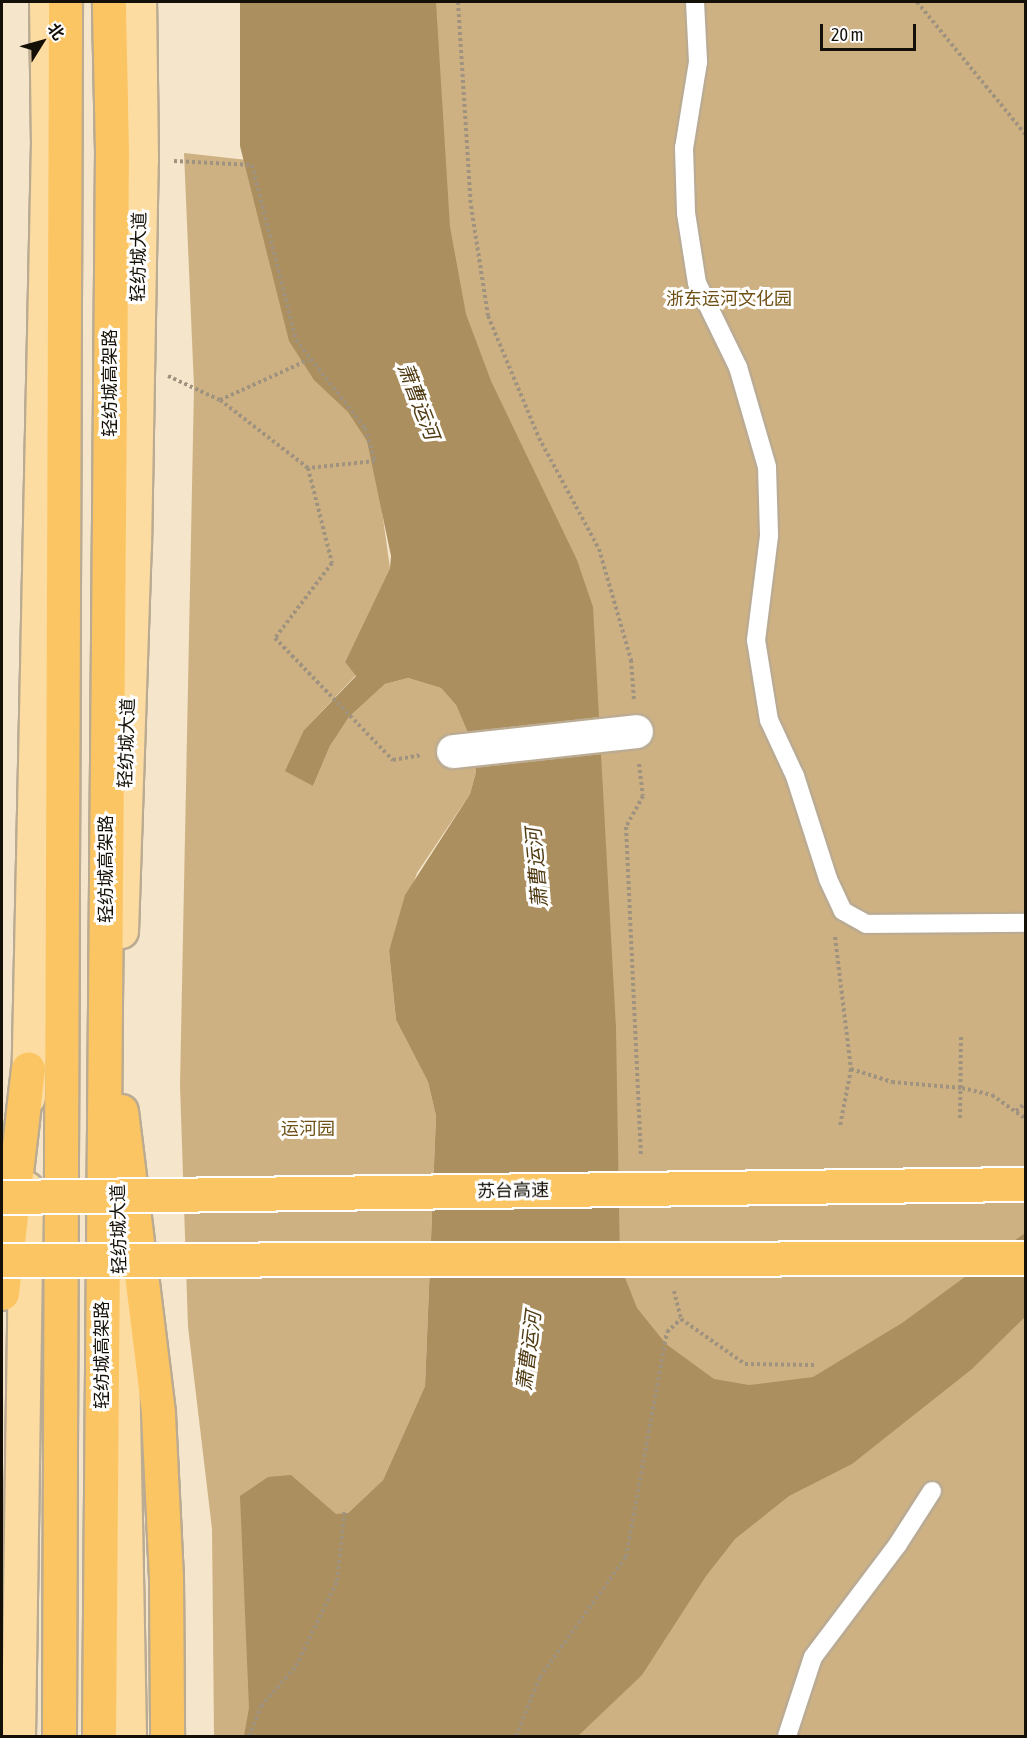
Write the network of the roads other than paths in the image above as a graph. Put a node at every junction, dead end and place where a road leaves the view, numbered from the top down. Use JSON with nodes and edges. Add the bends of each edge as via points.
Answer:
{"nodes":[{"id":1,"x":46,"y":2,"type":"edge"},
{"id":2,"x":65,"y":2,"type":"edge"},
{"id":3,"x":109,"y":2,"type":"edge"},
{"id":4,"x":139,"y":2,"type":"edge"},
{"id":5,"x":695,"y":2,"type":"edge"},
{"id":6,"x":636,"y":730,"type":"dead end"},
{"id":7,"x":453,"y":751,"type":"road end"},
{"id":8,"x":1026,"y":923,"type":"edge"},
{"id":9,"x":28,"y":1069,"type":"junction"},
{"id":10,"x":116,"y":1070,"type":"junction"},
{"id":11,"x":1026,"y":1184,"type":"edge"},
{"id":12,"x":2,"y":1197,"type":"edge"},
{"id":13,"x":1026,"y":1258,"type":"edge"},
{"id":14,"x":2,"y":1260,"type":"edge"},
{"id":15,"x":61,"y":1260,"type":"junction"},
{"id":16,"x":2,"y":1293,"type":"edge"},
{"id":17,"x":932,"y":1491,"type":"dead end"},
{"id":18,"x":18,"y":1737,"type":"edge"},
{"id":19,"x":58,"y":1737,"type":"edge"},
{"id":20,"x":99,"y":1737,"type":"edge"},
{"id":21,"x":129,"y":1737,"type":"edge"},
{"id":22,"x":166,"y":1737,"type":"edge"},
{"id":23,"x":787,"y":1737,"type":"edge"}],
"edges":[{"from":1,"to":9,"type":"main road","via":[[48,144]]},
{"from":2,"to":15,"type":"highway"},
{"from":3,"to":20,"type":"highway","name":"轻纺城高架路","bridge":true,"via":[[112,162]]},
{"from":4,"to":10,"type":"main road","name":"轻纺城大道","via":[[137,363]]},
{"from":5,"to":8,"type":"lane","via":[[698,62],[684,148],[686,213],[697,283],[738,368],[767,467],[768,536],[756,640],[769,720],[795,776],[828,879],[843,911],[866,924]]},
{"from":6,"to":7,"type":"street"},
{"from":9,"to":16,"type":"highway"},
{"from":9,"to":18,"type":"main road"},
{"from":10,"to":21,"type":"main road","name":"轻纺城大道"},
{"from":10,"to":22,"type":"highway","via":[[158,1414],[166,1577]]},
{"from":11,"to":12,"type":"highway","name":"苏台高速","bridge":true},
{"from":13,"to":15,"type":"highway","bridge":true},
{"from":14,"to":15,"type":"highway","bridge":true},
{"from":15,"to":19,"type":"highway"},
{"from":17,"to":23,"type":"lane","via":[[898,1544],[813,1657]]}]}
